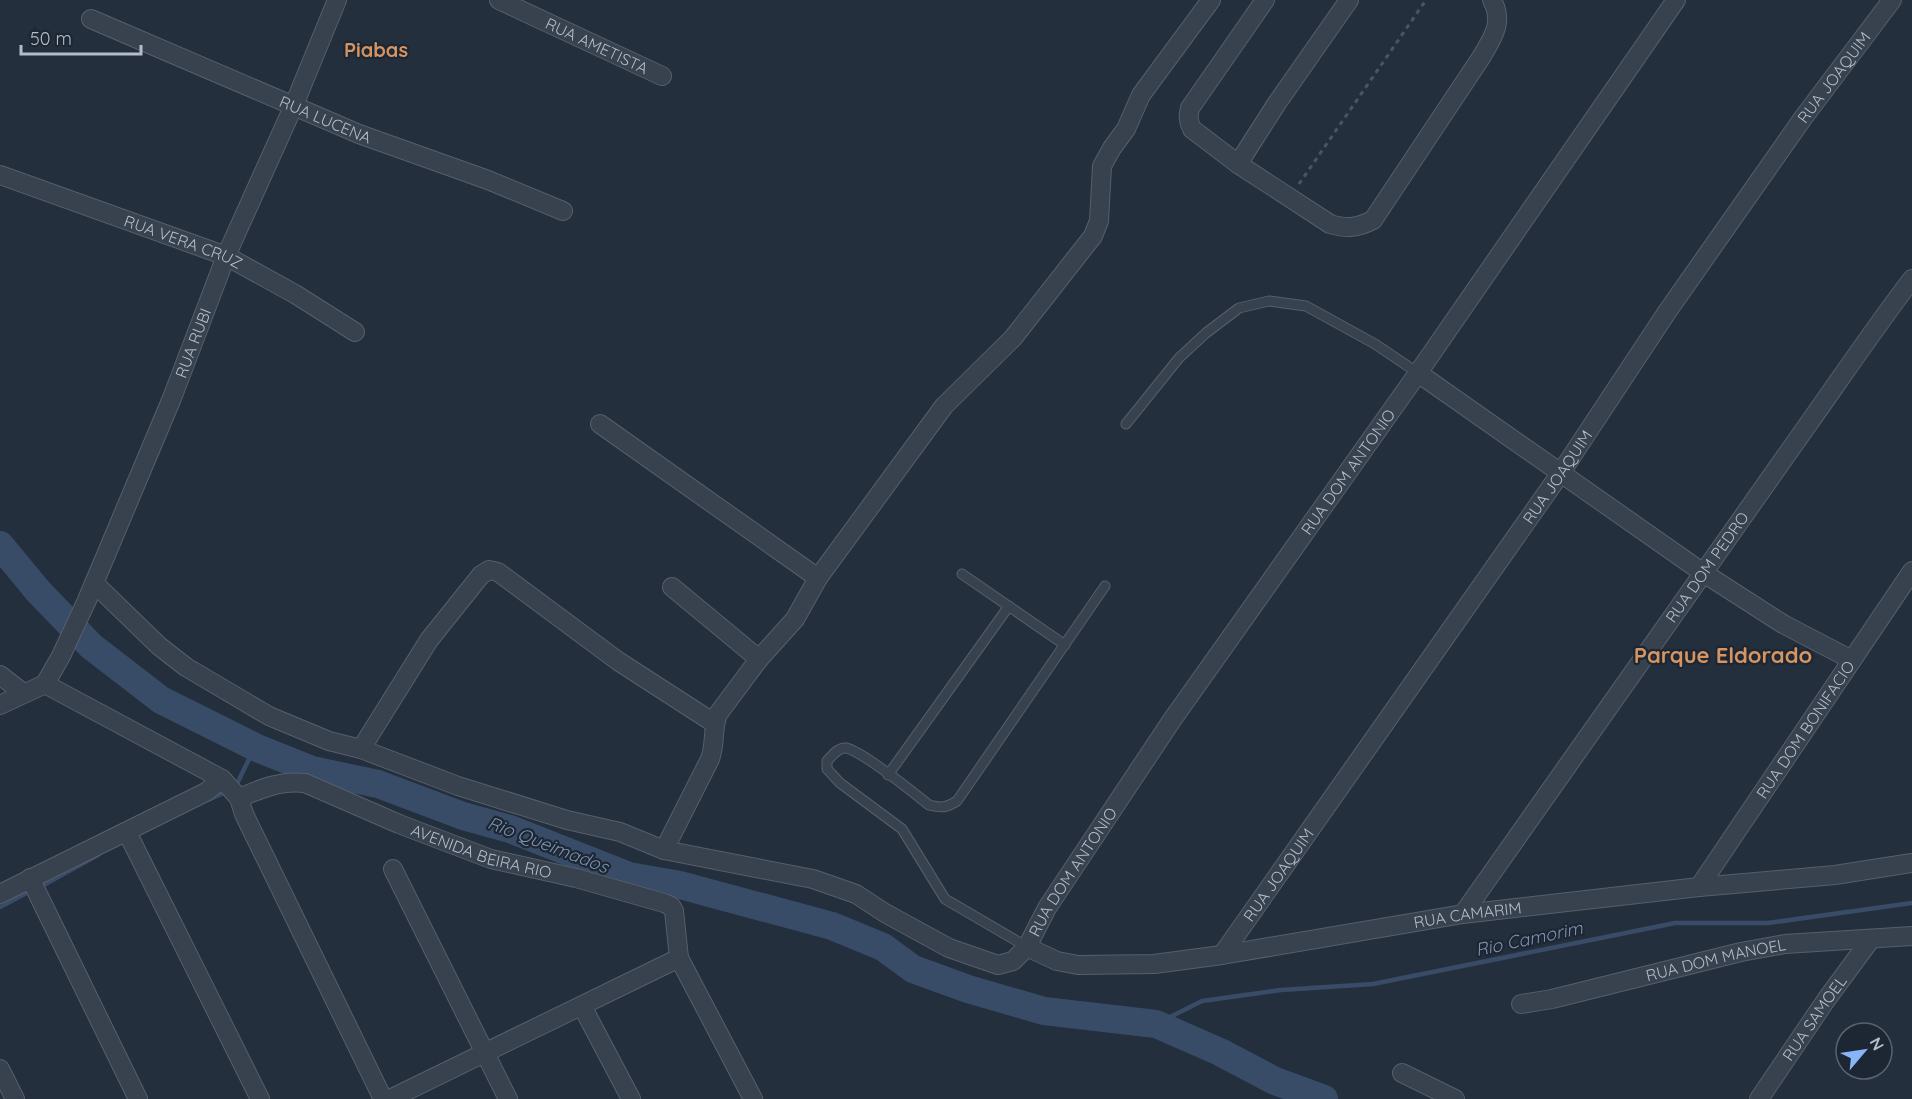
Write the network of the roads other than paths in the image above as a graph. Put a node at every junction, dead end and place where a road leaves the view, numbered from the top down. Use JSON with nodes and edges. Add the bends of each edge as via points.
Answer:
{"nodes":[{"id":1,"x":337,"y":0,"type":"edge"},
{"id":2,"x":499,"y":0,"type":"edge"},
{"id":3,"x":1211,"y":0,"type":"edge"},
{"id":4,"x":1265,"y":0,"type":"edge"},
{"id":5,"x":1348,"y":0,"type":"edge"},
{"id":6,"x":1492,"y":0,"type":"edge"},
{"id":7,"x":1676,"y":0,"type":"edge"},
{"id":8,"x":1892,"y":0,"type":"edge"},
{"id":9,"x":91,"y":19,"type":"dead end"},
{"id":10,"x":662,"y":75,"type":"dead end"},
{"id":11,"x":294,"y":105,"type":"junction"},
{"id":12,"x":1238,"y":164,"type":"junction"},
{"id":13,"x":0,"y":175,"type":"edge"},
{"id":14,"x":563,"y":212,"type":"dead end"},
{"id":15,"x":226,"y":256,"type":"junction"},
{"id":16,"x":1912,"y":279,"type":"edge"},
{"id":17,"x":355,"y":332,"type":"dead end"},
{"id":18,"x":1418,"y":373,"type":"junction"},
{"id":19,"x":600,"y":424,"type":"dead end"},
{"id":20,"x":1126,"y":424,"type":"dead end"},
{"id":21,"x":1560,"y":474,"type":"junction"},
{"id":22,"x":1912,"y":571,"type":"edge"},
{"id":23,"x":1702,"y":572,"type":"junction"},
{"id":24,"x":962,"y":574,"type":"dead end"},
{"id":25,"x":818,"y":578,"type":"junction"},
{"id":26,"x":1105,"y":586,"type":"dead end"},
{"id":27,"x":672,"y":587,"type":"dead end"},
{"id":28,"x":90,"y":592,"type":"junction"},
{"id":29,"x":1009,"y":606,"type":"junction"},
{"id":30,"x":1065,"y":645,"type":"junction"},
{"id":31,"x":759,"y":659,"type":"junction"},
{"id":32,"x":1852,"y":660,"type":"junction"},
{"id":33,"x":0,"y":675,"type":"edge"},
{"id":34,"x":45,"y":684,"type":"junction"},
{"id":35,"x":23,"y":693,"type":"junction"},
{"id":36,"x":0,"y":705,"type":"edge"},
{"id":37,"x":714,"y":723,"type":"junction"},
{"id":38,"x":361,"y":749,"type":"junction"},
{"id":39,"x":888,"y":775,"type":"junction"},
{"id":40,"x":232,"y":790,"type":"junction"},
{"id":41,"x":129,"y":837,"type":"junction"},
{"id":42,"x":664,"y":850,"type":"junction"},
{"id":43,"x":1912,"y":863,"type":"edge"},
{"id":44,"x":393,"y":868,"type":"dead end"},
{"id":45,"x":1699,"y":887,"type":"junction"},
{"id":46,"x":34,"y":888,"type":"junction"},
{"id":47,"x":0,"y":894,"type":"edge"},
{"id":48,"x":1463,"y":914,"type":"junction"},
{"id":49,"x":1912,"y":936,"type":"edge"},
{"id":50,"x":1871,"y":939,"type":"junction"},
{"id":51,"x":1027,"y":947,"type":"junction"},
{"id":52,"x":1222,"y":955,"type":"junction"},
{"id":53,"x":679,"y":958,"type":"junction"},
{"id":54,"x":1521,"y":1004,"type":"dead end"},
{"id":55,"x":582,"y":1006,"type":"junction"},
{"id":56,"x":486,"y":1053,"type":"junction"},
{"id":57,"x":0,"y":1069,"type":"edge"},
{"id":58,"x":1402,"y":1073,"type":"dead end"},
{"id":59,"x":15,"y":1099,"type":"edge"},
{"id":60,"x":138,"y":1099,"type":"edge"},
{"id":61,"x":260,"y":1099,"type":"edge"},
{"id":62,"x":383,"y":1099,"type":"edge"},
{"id":63,"x":390,"y":1099,"type":"edge"},
{"id":64,"x":508,"y":1099,"type":"edge"},
{"id":65,"x":631,"y":1099,"type":"edge"},
{"id":66,"x":753,"y":1099,"type":"edge"},
{"id":67,"x":1455,"y":1099,"type":"edge"},
{"id":68,"x":1759,"y":1099,"type":"edge"}],
"edges":[{"from":1,"to":11,"type":"street","name":"RUA RUBI"},
{"from":2,"to":10,"type":"street","name":"RUA AMETISTA"},
{"from":3,"to":25,"type":"street","via":[[1141,95],[1126,129],[1102,166],[1099,221],[1093,236],[1013,338],[944,406]]},
{"from":4,"to":12,"type":"street","via":[[1189,114],[1192,129]]},
{"from":5,"to":12,"type":"street"},
{"from":6,"to":12,"type":"street","via":[[1497,9],[1496,31],[1373,220],[1359,227],[1330,224]]},
{"from":7,"to":18,"type":"street","name":"RUA DOM ANTONIO"},
{"from":8,"to":21,"type":"street","name":"RUA JOAQUIM","via":[[1803,118],[1674,302]]},
{"from":9,"to":11,"type":"street","name":"RUA LUCENA"},
{"from":11,"to":14,"type":"street","name":"RUA LUCENA"},
{"from":11,"to":15,"type":"street","name":"RUA RUBI"},
{"from":13,"to":15,"type":"street","name":"RUA VERA CRUZ"},
{"from":15,"to":17,"type":"street","name":"RUA VERA CRUZ"},
{"from":15,"to":28,"type":"street","name":"RUA RUBI","via":[[172,398]]},
{"from":16,"to":23,"type":"street","name":"RUA DOM PEDRO"},
{"from":18,"to":20,"type":"lane","via":[[1375,344],[1305,306],[1269,301],[1239,308],[1206,333],[1179,358]]},
{"from":18,"to":21,"type":"street"},
{"from":18,"to":51,"type":"street","name":"RUA DOM ANTONIO","via":[[1147,758],[1053,898]]},
{"from":19,"to":25,"type":"street"},
{"from":21,"to":23,"type":"street"},
{"from":21,"to":52,"type":"street","name":"RUA JOAQUIM"},
{"from":22,"to":32,"type":"street","name":"RUA DOM BONIFACIO"},
{"from":23,"to":32,"type":"street","via":[[1783,624]]},
{"from":23,"to":48,"type":"street","name":"RUA DOM PEDRO"},
{"from":24,"to":29,"type":"lane"},
{"from":25,"to":31,"type":"street","via":[[795,619]]},
{"from":26,"to":30,"type":"lane"},
{"from":27,"to":31,"type":"street"},
{"from":28,"to":34,"type":"street","name":"RUA RUBI"},
{"from":28,"to":38,"type":"street","via":[[212,684],[269,716],[328,741]]},
{"from":29,"to":30,"type":"lane"},
{"from":29,"to":39,"type":"lane"},
{"from":30,"to":39,"type":"lane","via":[[957,801],[942,808],[929,804]]},
{"from":31,"to":37,"type":"street"},
{"from":32,"to":45,"type":"street","name":"RUA DOM BONIFACIO"},
{"from":33,"to":35,"type":"street"},
{"from":34,"to":35,"type":"street"},
{"from":34,"to":40,"type":"street"},
{"from":35,"to":36,"type":"street"},
{"from":37,"to":38,"type":"street","via":[[618,661],[498,572],[489,570],[429,640]]},
{"from":37,"to":42,"type":"street","via":[[715,745],[710,759]]},
{"from":38,"to":42,"type":"street","via":[[458,786],[620,832]]},
{"from":39,"to":51,"type":"lane","via":[[847,748],[841,748],[827,761],[827,769],[840,783],[903,830],[945,899]]},
{"from":40,"to":41,"type":"street","via":[[206,792]]},
{"from":40,"to":53,"type":"street","name":"AVENIDA BEIRA RIO","via":[[305,783],[491,859],[664,903],[671,906],[676,917]]},
{"from":40,"to":62,"type":"street"},
{"from":41,"to":46,"type":"street"},
{"from":41,"to":61,"type":"street"},
{"from":42,"to":51,"type":"street","via":[[813,879],[855,894],[949,948],[998,965],[1013,961]]},
{"from":43,"to":45,"type":"street","name":"RUA CAMARIM","via":[[1835,875]]},
{"from":44,"to":56,"type":"street"},
{"from":45,"to":48,"type":"street","name":"RUA CAMARIM"},
{"from":46,"to":47,"type":"street"},
{"from":46,"to":60,"type":"street"},
{"from":48,"to":52,"type":"street","name":"RUA CAMARIM"},
{"from":49,"to":50,"type":"street","name":"RUA DOM MANOEL"},
{"from":50,"to":54,"type":"street","name":"RUA DOM MANOEL","via":[[1785,944],[1741,952]]},
{"from":50,"to":68,"type":"street","name":"RUA SAMOEL"},
{"from":51,"to":52,"type":"street","name":"RUA CAMARIM","via":[[1057,961],[1094,966],[1154,964]]},
{"from":53,"to":55,"type":"street"},
{"from":53,"to":66,"type":"street"},
{"from":55,"to":56,"type":"street"},
{"from":55,"to":65,"type":"street"},
{"from":56,"to":63,"type":"street"},
{"from":56,"to":64,"type":"street"},
{"from":57,"to":59,"type":"street"},
{"from":58,"to":67,"type":"street"}]}
